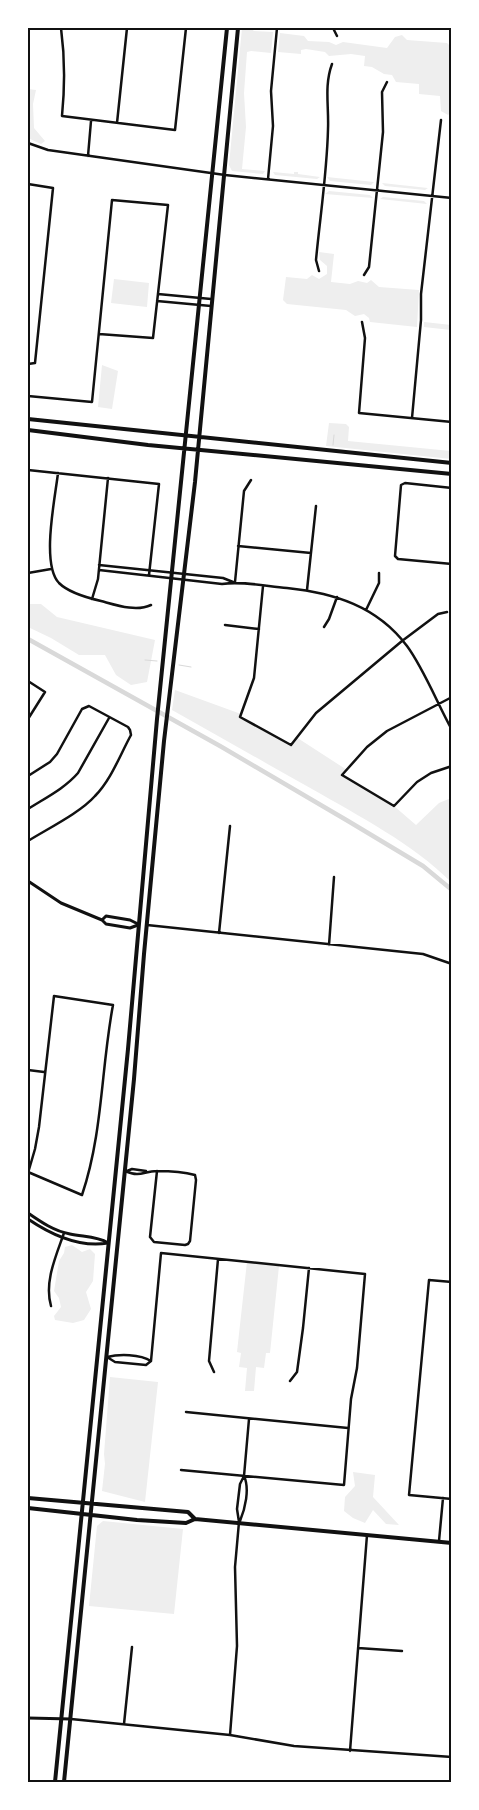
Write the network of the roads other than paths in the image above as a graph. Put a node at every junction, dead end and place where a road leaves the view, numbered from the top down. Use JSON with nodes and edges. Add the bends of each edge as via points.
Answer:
{"nodes":[{"id":1,"x":61,"y":28,"type":"edge"},
{"id":2,"x":127,"y":28,"type":"edge"},
{"id":3,"x":186,"y":28,"type":"edge"},
{"id":4,"x":227,"y":28,"type":"edge"},
{"id":5,"x":238,"y":28,"type":"edge"},
{"id":6,"x":277,"y":28,"type":"edge"},
{"id":7,"x":333,"y":28,"type":"edge"},
{"id":8,"x":337,"y":36,"type":"dead end"},
{"id":9,"x":332,"y":64,"type":"dead end"},
{"id":10,"x":387,"y":82,"type":"dead end"},
{"id":11,"x":91,"y":120,"type":"junction"},
{"id":12,"x":441,"y":120,"type":"dead end"},
{"id":13,"x":117,"y":123,"type":"junction"},
{"id":14,"x":28,"y":143,"type":"edge"},
{"id":15,"x":88,"y":156,"type":"junction"},
{"id":16,"x":213,"y":173,"type":"junction"},
{"id":17,"x":225,"y":175,"type":"junction"},
{"id":18,"x":268,"y":179,"type":"junction"},
{"id":19,"x":28,"y":184,"type":"edge"},
{"id":20,"x":323,"y":185,"type":"junction"},
{"id":21,"x":377,"y":191,"type":"junction"},
{"id":22,"x":432,"y":196,"type":"junction"},
{"id":23,"x":452,"y":198,"type":"edge"},
{"id":24,"x":319,"y":270,"type":"dead end"},
{"id":25,"x":364,"y":275,"type":"dead end"},
{"id":26,"x":158,"y":294,"type":"junction"},
{"id":27,"x":173,"y":295,"type":"junction"},
{"id":28,"x":180,"y":296,"type":"junction"},
{"id":29,"x":200,"y":298,"type":"junction"},
{"id":30,"x":212,"y":299,"type":"junction"},
{"id":31,"x":157,"y":301,"type":"junction"},
{"id":32,"x":172,"y":302,"type":"junction"},
{"id":33,"x":179,"y":303,"type":"junction"},
{"id":34,"x":200,"y":305,"type":"junction"},
{"id":35,"x":211,"y":306,"type":"junction"},
{"id":36,"x":362,"y":322,"type":"dead end"},
{"id":37,"x":99,"y":334,"type":"junction"},
{"id":38,"x":28,"y":364,"type":"edge"},
{"id":39,"x":28,"y":396,"type":"edge"},
{"id":40,"x":412,"y":418,"type":"junction"},
{"id":41,"x":28,"y":419,"type":"edge"},
{"id":42,"x":452,"y":422,"type":"edge"},
{"id":43,"x":28,"y":430,"type":"edge"},
{"id":44,"x":186,"y":436,"type":"junction"},
{"id":45,"x":199,"y":437,"type":"junction"},
{"id":46,"x":185,"y":448,"type":"junction"},
{"id":47,"x":198,"y":450,"type":"junction"},
{"id":48,"x":452,"y":463,"type":"edge"},
{"id":49,"x":28,"y":470,"type":"edge"},
{"id":50,"x":58,"y":473,"type":"junction"},
{"id":51,"x":452,"y":474,"type":"edge"},
{"id":52,"x":108,"y":478,"type":"junction"},
{"id":53,"x":250,"y":480,"type":"dead end"},
{"id":54,"x":452,"y":488,"type":"edge"},
{"id":55,"x":316,"y":506,"type":"dead end"},
{"id":56,"x":238,"y":546,"type":"junction"},
{"id":57,"x":311,"y":553,"type":"junction"},
{"id":58,"x":452,"y":564,"type":"edge"},
{"id":59,"x":99,"y":565,"type":"junction"},
{"id":60,"x":51,"y":569,"type":"junction"},
{"id":61,"x":149,"y":569,"type":"junction"},
{"id":62,"x":99,"y":570,"type":"junction"},
{"id":63,"x":173,"y":572,"type":"junction"},
{"id":64,"x":28,"y":573,"type":"edge"},
{"id":65,"x":380,"y":573,"type":"dead end"},
{"id":66,"x":184,"y":574,"type":"junction"},
{"id":67,"x":149,"y":575,"type":"junction"},
{"id":68,"x":173,"y":578,"type":"junction"},
{"id":69,"x":184,"y":580,"type":"junction"},
{"id":70,"x":235,"y":582,"type":"junction"},
{"id":71,"x":263,"y":586,"type":"junction"},
{"id":72,"x":307,"y":590,"type":"junction"},
{"id":73,"x":337,"y":597,"type":"junction"},
{"id":74,"x":92,"y":599,"type":"junction"},
{"id":75,"x":150,"y":604,"type":"dead end"},
{"id":76,"x":366,"y":610,"type":"junction"},
{"id":77,"x":447,"y":612,"type":"dead end"},
{"id":78,"x":225,"y":625,"type":"dead end"},
{"id":79,"x":324,"y":627,"type":"dead end"},
{"id":80,"x":259,"y":629,"type":"junction"},
{"id":81,"x":402,"y":641,"type":"junction"},
{"id":82,"x":28,"y":681,"type":"edge"},
{"id":83,"x":452,"y":697,"type":"edge"},
{"id":84,"x":438,"y":704,"type":"junction"},
{"id":85,"x":109,"y":717,"type":"junction"},
{"id":86,"x":28,"y":720,"type":"edge"},
{"id":87,"x":452,"y":730,"type":"edge"},
{"id":88,"x":452,"y":766,"type":"edge"},
{"id":89,"x":28,"y":776,"type":"edge"},
{"id":90,"x":28,"y":809,"type":"edge"},
{"id":91,"x":230,"y":826,"type":"dead end"},
{"id":92,"x":28,"y":842,"type":"edge"},
{"id":93,"x":334,"y":877,"type":"dead end"},
{"id":94,"x":28,"y":881,"type":"edge"},
{"id":95,"x":102,"y":920,"type":"junction"},
{"id":96,"x":138,"y":925,"type":"junction"},
{"id":97,"x":146,"y":925,"type":"junction"},
{"id":98,"x":219,"y":933,"type":"junction"},
{"id":99,"x":329,"y":944,"type":"junction"},
{"id":100,"x":452,"y":964,"type":"edge"},
{"id":101,"x":28,"y":1070,"type":"edge"},
{"id":102,"x":44,"y":1072,"type":"junction"},
{"id":103,"x":125,"y":1078,"type":"junction"},
{"id":104,"x":134,"y":1078,"type":"junction"},
{"id":105,"x":116,"y":1170,"type":"junction"},
{"id":106,"x":125,"y":1171,"type":"junction"},
{"id":107,"x":157,"y":1171,"type":"junction"},
{"id":108,"x":28,"y":1172,"type":"edge"},
{"id":109,"x":28,"y":1213,"type":"edge"},
{"id":110,"x":28,"y":1219,"type":"edge"},
{"id":111,"x":64,"y":1233,"type":"junction"},
{"id":112,"x":62,"y":1238,"type":"junction"},
{"id":113,"x":108,"y":1242,"type":"junction"},
{"id":114,"x":118,"y":1244,"type":"junction"},
{"id":115,"x":218,"y":1259,"type":"junction"},
{"id":116,"x":309,"y":1268,"type":"junction"},
{"id":117,"x":452,"y":1282,"type":"edge"},
{"id":118,"x":51,"y":1306,"type":"dead end"},
{"id":119,"x":107,"y":1357,"type":"junction"},
{"id":120,"x":151,"y":1361,"type":"junction"},
{"id":121,"x":214,"y":1372,"type":"dead end"},
{"id":122,"x":95,"y":1379,"type":"junction"},
{"id":123,"x":105,"y":1380,"type":"junction"},
{"id":124,"x":290,"y":1381,"type":"dead end"},
{"id":125,"x":186,"y":1412,"type":"dead end"},
{"id":126,"x":249,"y":1419,"type":"junction"},
{"id":127,"x":348,"y":1428,"type":"junction"},
{"id":128,"x":181,"y":1470,"type":"dead end"},
{"id":129,"x":244,"y":1476,"type":"junction"},
{"id":130,"x":28,"y":1498,"type":"edge"},
{"id":131,"x":443,"y":1498,"type":"junction"},
{"id":132,"x":452,"y":1499,"type":"edge"},
{"id":133,"x":82,"y":1503,"type":"junction"},
{"id":134,"x":92,"y":1504,"type":"junction"},
{"id":135,"x":28,"y":1508,"type":"edge"},
{"id":136,"x":81,"y":1514,"type":"junction"},
{"id":137,"x":91,"y":1516,"type":"junction"},
{"id":138,"x":196,"y":1519,"type":"junction"},
{"id":139,"x":240,"y":1522,"type":"junction"},
{"id":140,"x":367,"y":1536,"type":"junction"},
{"id":141,"x":439,"y":1542,"type":"junction"},
{"id":142,"x":452,"y":1543,"type":"edge"},
{"id":143,"x":73,"y":1599,"type":"junction"},
{"id":144,"x":83,"y":1600,"type":"junction"},
{"id":145,"x":132,"y":1647,"type":"dead end"},
{"id":146,"x":358,"y":1648,"type":"junction"},
{"id":147,"x":402,"y":1651,"type":"dead end"},
{"id":148,"x":28,"y":1718,"type":"edge"},
{"id":149,"x":66,"y":1719,"type":"junction"},
{"id":150,"x":124,"y":1724,"type":"junction"},
{"id":151,"x":230,"y":1735,"type":"junction"},
{"id":152,"x":350,"y":1751,"type":"junction"},
{"id":153,"x":452,"y":1757,"type":"edge"},
{"id":154,"x":55,"y":1782,"type":"edge"},
{"id":155,"x":64,"y":1782,"type":"edge"}],
"edges":[{"from":1,"to":11,"type":"street","via":[[65,57],[62,116]]},
{"from":2,"to":13,"type":"street"},
{"from":3,"to":13,"type":"street","via":[[175,130]]},
{"from":4,"to":16,"type":"main road"},
{"from":5,"to":17,"type":"main road"},
{"from":6,"to":18,"type":"street"},
{"from":7,"to":8,"type":"street"},
{"from":9,"to":20,"type":"street","via":[[326,93],[328,128]]},
{"from":10,"to":21,"type":"street","via":[[382,92],[383,132]]},
{"from":11,"to":13,"type":"street"},
{"from":11,"to":15,"type":"street"},
{"from":12,"to":22,"type":"street"},
{"from":14,"to":15,"type":"street","via":[[48,150]]},
{"from":15,"to":16,"type":"street"},
{"from":16,"to":17,"type":"street"},
{"from":16,"to":29,"type":"main road"},
{"from":17,"to":18,"type":"street"},
{"from":17,"to":30,"type":"main road"},
{"from":18,"to":20,"type":"street"},
{"from":19,"to":38,"type":"street","via":[[53,188],[35,363]]},
{"from":20,"to":21,"type":"street"},
{"from":20,"to":24,"type":"street","via":[[316,260]]},
{"from":21,"to":22,"type":"street"},
{"from":21,"to":25,"type":"street","via":[[369,266]]},
{"from":22,"to":23,"type":"street"},
{"from":22,"to":40,"type":"street"},
{"from":26,"to":27,"type":"street"},
{"from":26,"to":31,"type":"street"},
{"from":26,"to":37,"type":"street","via":[[168,205],[112,200]]},
{"from":27,"to":28,"type":"street"},
{"from":27,"to":32,"type":"street"},
{"from":28,"to":29,"type":"street"},
{"from":28,"to":33,"type":"street"},
{"from":29,"to":30,"type":"street"},
{"from":29,"to":34,"type":"main road"},
{"from":30,"to":35,"type":"main road"},
{"from":31,"to":32,"type":"street"},
{"from":31,"to":37,"type":"street","via":[[153,338]]},
{"from":32,"to":33,"type":"street"},
{"from":33,"to":34,"type":"street"},
{"from":34,"to":35,"type":"street"},
{"from":34,"to":44,"type":"main road"},
{"from":35,"to":45,"type":"main road"},
{"from":36,"to":40,"type":"street","via":[[365,338],[359,414]]},
{"from":37,"to":39,"type":"street","via":[[92,402]]},
{"from":40,"to":42,"type":"street"},
{"from":41,"to":44,"type":"main road"},
{"from":43,"to":46,"type":"main road"},
{"from":44,"to":45,"type":"main road"},
{"from":44,"to":46,"type":"main road"},
{"from":45,"to":47,"type":"main road"},
{"from":45,"to":48,"type":"main road"},
{"from":46,"to":47,"type":"main road"},
{"from":46,"to":63,"type":"main road"},
{"from":47,"to":51,"type":"main road"},
{"from":47,"to":66,"type":"main road"},
{"from":49,"to":50,"type":"street"},
{"from":50,"to":52,"type":"street"},
{"from":50,"to":60,"type":"street","via":[[49,550]]},
{"from":52,"to":59,"type":"street"},
{"from":52,"to":61,"type":"street","via":[[159,484]]},
{"from":53,"to":56,"type":"street","via":[[244,491]]},
{"from":54,"to":58,"type":"street","via":[[401,485],[395,556],[398,559]]},
{"from":55,"to":57,"type":"street"},
{"from":56,"to":57,"type":"street"},
{"from":56,"to":70,"type":"street"},
{"from":57,"to":72,"type":"street"},
{"from":59,"to":61,"type":"street"},
{"from":59,"to":62,"type":"street"},
{"from":60,"to":64,"type":"street"},
{"from":60,"to":74,"type":"street","via":[[58,582]]},
{"from":61,"to":63,"type":"street"},
{"from":61,"to":67,"type":"street"},
{"from":62,"to":67,"type":"street"},
{"from":62,"to":74,"type":"street"},
{"from":63,"to":66,"type":"street"},
{"from":63,"to":68,"type":"main road"},
{"from":65,"to":76,"type":"street","via":[[379,583]]},
{"from":66,"to":69,"type":"main road"},
{"from":66,"to":70,"type":"street"},
{"from":67,"to":68,"type":"street"},
{"from":68,"to":69,"type":"street"},
{"from":68,"to":96,"type":"main road"},
{"from":69,"to":70,"type":"street","via":[[222,584]]},
{"from":69,"to":97,"type":"main road"},
{"from":70,"to":71,"type":"street"},
{"from":71,"to":72,"type":"street"},
{"from":71,"to":80,"type":"street"},
{"from":72,"to":73,"type":"street"},
{"from":73,"to":76,"type":"street"},
{"from":73,"to":79,"type":"street"},
{"from":74,"to":75,"type":"street","via":[[121,606],[145,607]]},
{"from":76,"to":81,"type":"street"},
{"from":77,"to":81,"type":"street","via":[[438,614]]},
{"from":78,"to":80,"type":"street"},
{"from":80,"to":81,"type":"street","via":[[254,678],[240,717],[291,745],[316,713]]},
{"from":81,"to":84,"type":"street"},
{"from":82,"to":86,"type":"street","via":[[45,692]]},
{"from":83,"to":84,"type":"street"},
{"from":84,"to":87,"type":"street"},
{"from":84,"to":88,"type":"street","via":[[387,731],[367,747],[342,775],[394,806],[417,782]]},
{"from":85,"to":89,"type":"street","via":[[89,706],[82,709],[57,754]]},
{"from":85,"to":90,"type":"street","via":[[78,773]]},
{"from":85,"to":92,"type":"street","via":[[128,727],[131,736],[103,786],[83,806]]},
{"from":91,"to":98,"type":"street"},
{"from":93,"to":99,"type":"street"},
{"from":94,"to":95,"type":"street","via":[[61,903]]},
{"from":95,"to":96,"type":"street","via":[[118,927]]},
{"from":95,"to":96,"type":"street","via":[[106,916],[130,920]]},
{"from":96,"to":97,"type":"main road"},
{"from":96,"to":103,"type":"main road"},
{"from":97,"to":98,"type":"street"},
{"from":97,"to":104,"type":"main road"},
{"from":98,"to":99,"type":"street"},
{"from":99,"to":100,"type":"street","via":[[423,954]]},
{"from":101,"to":102,"type":"street"},
{"from":102,"to":108,"type":"street","via":[[35,1149]]},
{"from":102,"to":108,"type":"street","via":[[54,996],[113,1005],[94,1153],[82,1195]]},
{"from":103,"to":104,"type":"main road"},
{"from":103,"to":105,"type":"main road"},
{"from":104,"to":106,"type":"main road"},
{"from":105,"to":106,"type":"main road"},
{"from":105,"to":113,"type":"main road"},
{"from":106,"to":107,"type":"street","via":[[142,1175]]},
{"from":106,"to":114,"type":"main road"},
{"from":107,"to":107,"type":"street","via":[[194,1175],[188,1244],[151,1240]]},
{"from":109,"to":111,"type":"street"},
{"from":110,"to":112,"type":"street"},
{"from":111,"to":112,"type":"street"},
{"from":111,"to":113,"type":"street","via":[[101,1238]]},
{"from":112,"to":113,"type":"street","via":[[100,1244]]},
{"from":112,"to":118,"type":"street","via":[[48,1287]]},
{"from":113,"to":114,"type":"main road"},
{"from":113,"to":122,"type":"main road"},
{"from":114,"to":119,"type":"main road"},
{"from":115,"to":116,"type":"street"},
{"from":115,"to":120,"type":"street","via":[[161,1253]]},
{"from":115,"to":121,"type":"street","via":[[209,1361]]},
{"from":116,"to":124,"type":"street","via":[[297,1372]]},
{"from":116,"to":127,"type":"street","via":[[365,1274],[358,1368]]},
{"from":117,"to":131,"type":"street","via":[[429,1280],[409,1495]]},
{"from":119,"to":120,"type":"street","via":[[117,1355]]},
{"from":119,"to":120,"type":"street","via":[[130,1364],[146,1365]]},
{"from":119,"to":123,"type":"main road"},
{"from":122,"to":123,"type":"main road"},
{"from":122,"to":133,"type":"main road"},
{"from":123,"to":134,"type":"main road"},
{"from":125,"to":126,"type":"street"},
{"from":126,"to":127,"type":"street"},
{"from":126,"to":129,"type":"street"},
{"from":127,"to":129,"type":"street","via":[[344,1485]]},
{"from":128,"to":129,"type":"street"},
{"from":129,"to":139,"type":"street","via":[[237,1509]]},
{"from":129,"to":139,"type":"street","via":[[247,1482]]},
{"from":130,"to":133,"type":"main road"},
{"from":131,"to":132,"type":"street"},
{"from":131,"to":141,"type":"street"},
{"from":133,"to":134,"type":"main road"},
{"from":133,"to":136,"type":"main road"},
{"from":134,"to":137,"type":"main road"},
{"from":134,"to":138,"type":"main road","via":[[188,1512]]},
{"from":135,"to":136,"type":"main road"},
{"from":136,"to":137,"type":"main road"},
{"from":136,"to":143,"type":"main road"},
{"from":137,"to":138,"type":"main road","via":[[186,1522]]},
{"from":137,"to":144,"type":"main road"},
{"from":138,"to":139,"type":"main road"},
{"from":139,"to":140,"type":"main road"},
{"from":139,"to":151,"type":"street","via":[[235,1567],[237,1646]]},
{"from":140,"to":141,"type":"main road"},
{"from":140,"to":146,"type":"street"},
{"from":141,"to":142,"type":"main road"},
{"from":143,"to":144,"type":"main road"},
{"from":143,"to":149,"type":"main road"},
{"from":144,"to":149,"type":"main road"},
{"from":145,"to":150,"type":"street"},
{"from":146,"to":147,"type":"street"},
{"from":146,"to":152,"type":"street"},
{"from":148,"to":149,"type":"street"},
{"from":149,"to":150,"type":"street"},
{"from":149,"to":154,"type":"main road"},
{"from":149,"to":155,"type":"main road"},
{"from":150,"to":151,"type":"street"},
{"from":151,"to":152,"type":"street"},
{"from":152,"to":153,"type":"street"}]}
